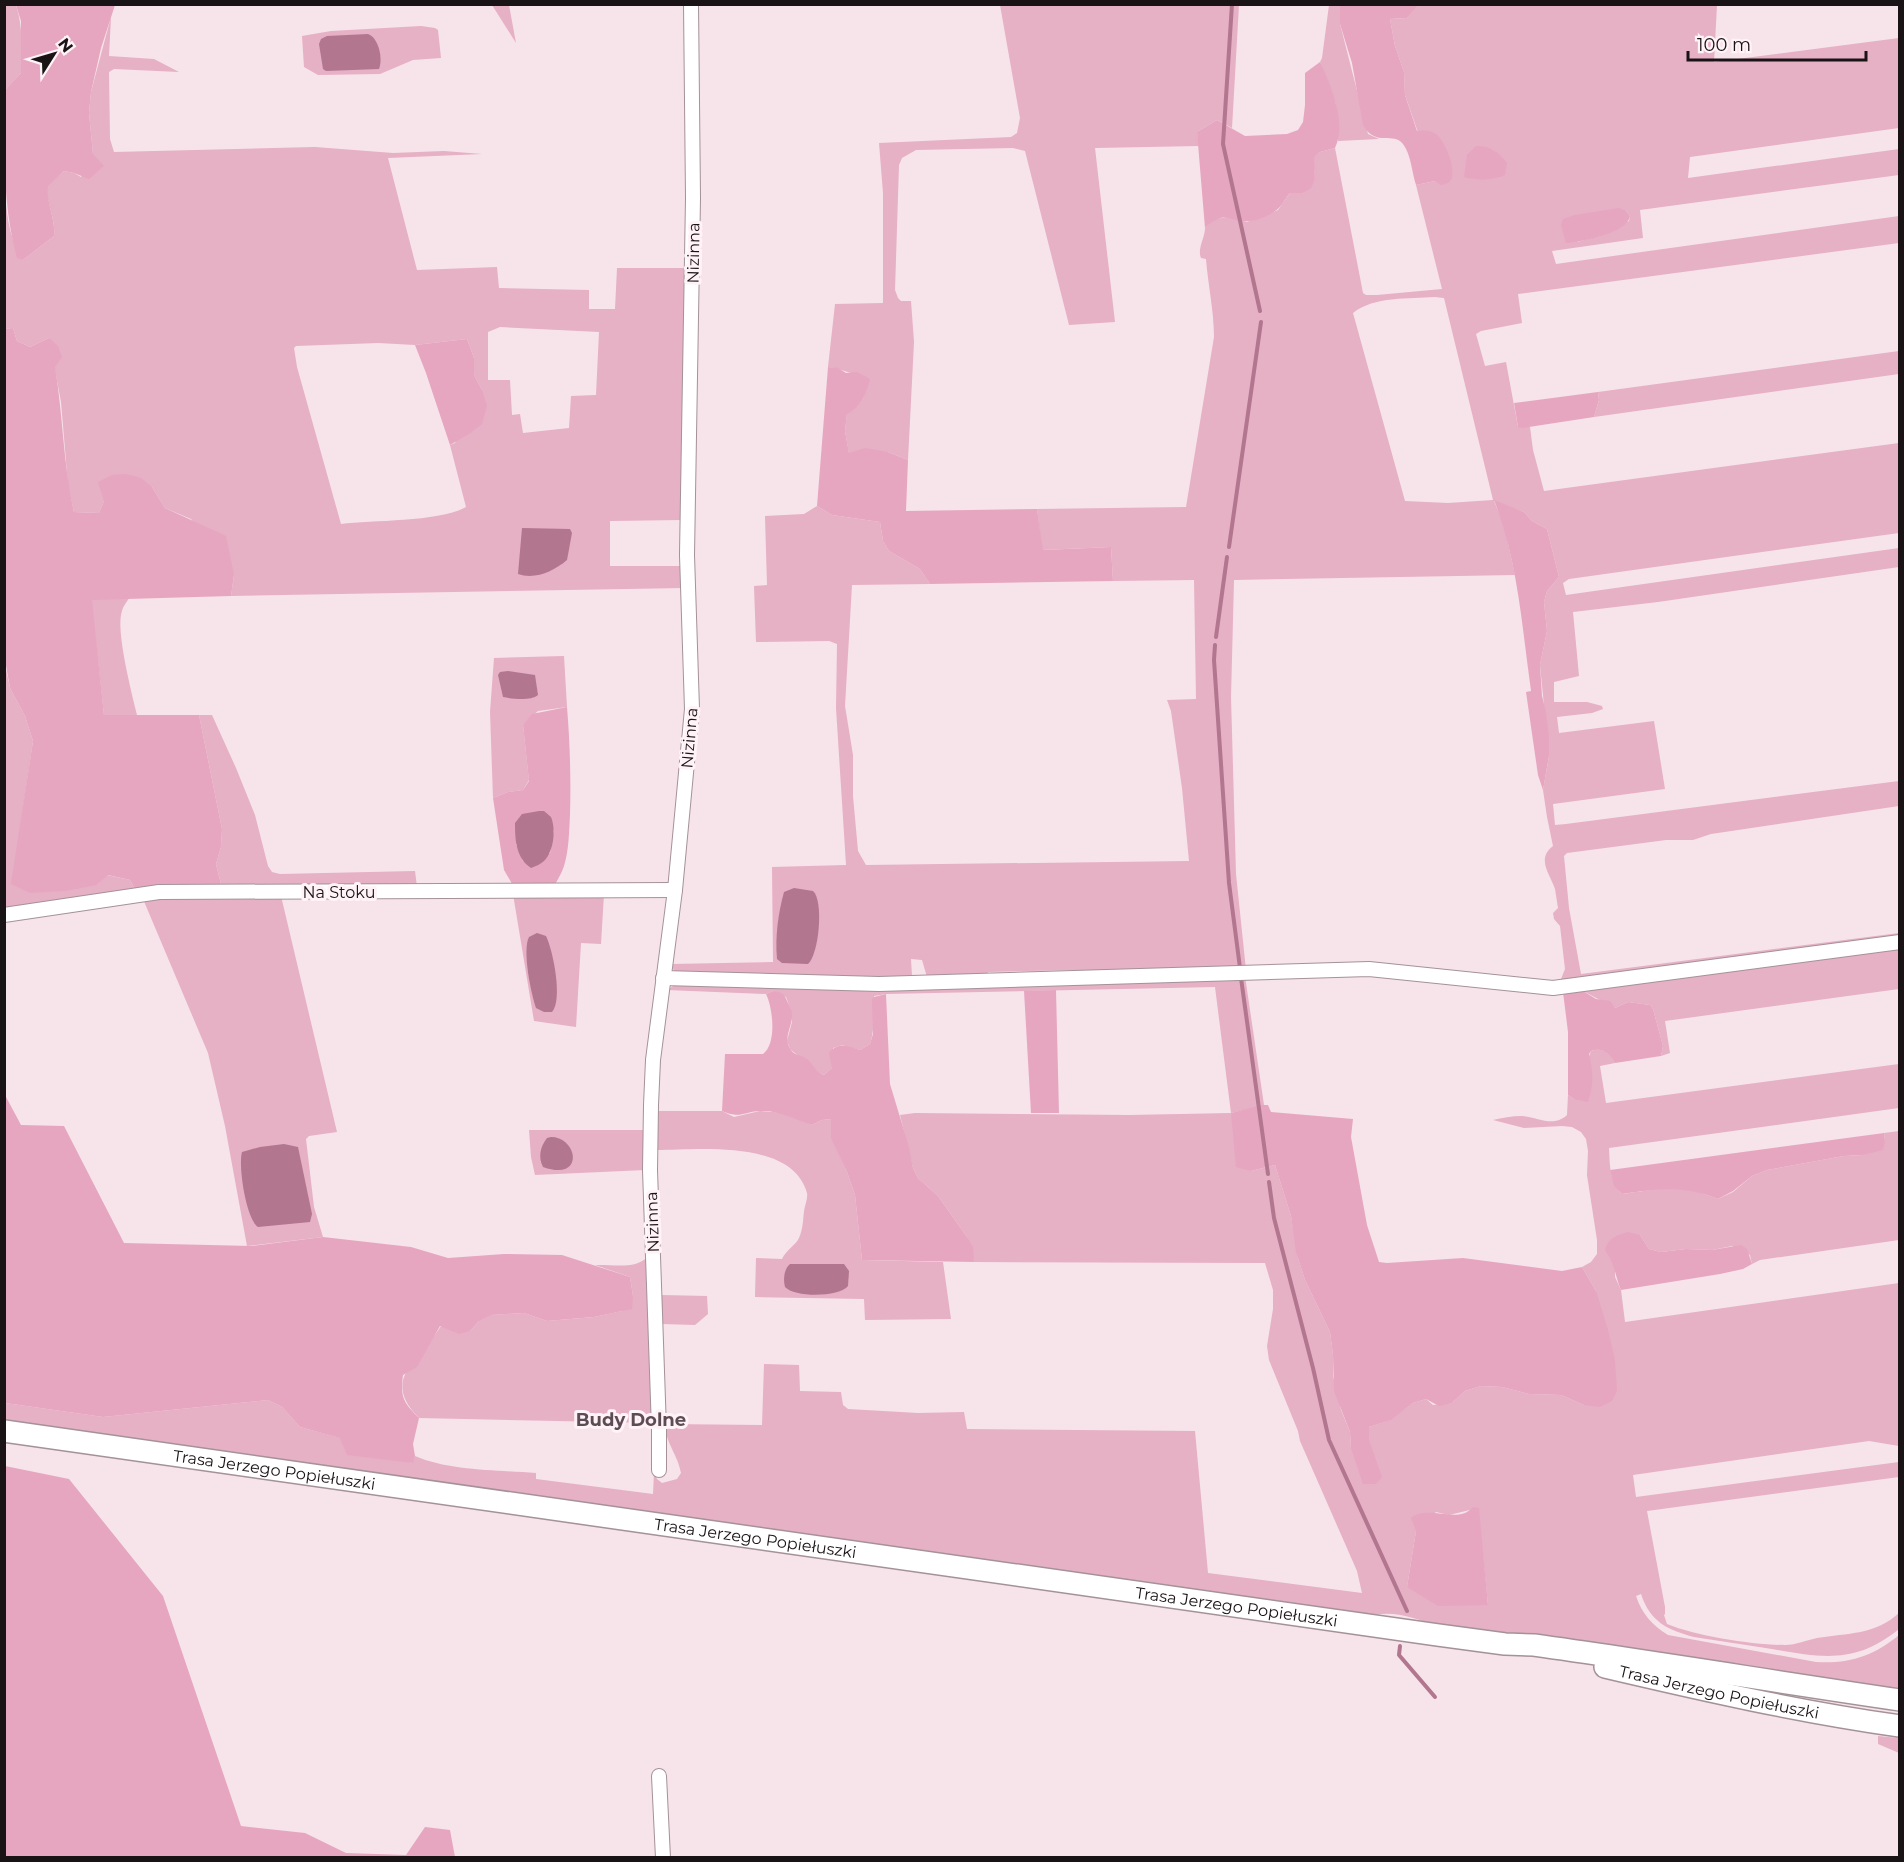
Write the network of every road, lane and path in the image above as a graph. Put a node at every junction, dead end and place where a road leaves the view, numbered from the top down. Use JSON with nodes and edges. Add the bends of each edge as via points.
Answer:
{"nodes":[{"id":1,"x":691,"y":4,"type":"edge"},
{"id":2,"x":675,"y":890,"type":"junction"},
{"id":3,"x":4,"y":915,"type":"edge"},
{"id":4,"x":1899,"y":942,"type":"edge"},
{"id":5,"x":663,"y":978,"type":"junction"},
{"id":6,"x":4,"y":1431,"type":"edge"},
{"id":7,"x":659,"y":1470,"type":"dead end"},
{"id":8,"x":1505,"y":1644,"type":"junction"},
{"id":9,"x":1899,"y":1700,"type":"edge"},
{"id":10,"x":1899,"y":1726,"type":"edge"},
{"id":11,"x":659,"y":1776,"type":"dead end"},
{"id":12,"x":663,"y":1857,"type":"edge"}],
"edges":[{"from":1,"to":2,"type":"street","name":"Nizinna","via":[[693,198],[687,555],[692,709]]},
{"from":2,"to":3,"type":"street","name":"Na Stoku","via":[[159,892]]},
{"from":2,"to":5,"type":"street","name":"Nizinna"},
{"from":4,"to":5,"type":"street","via":[[1553,988],[1369,969],[879,984]]},
{"from":5,"to":7,"type":"street","name":"Nizinna","via":[[653,1060],[650,1142]]},
{"from":6,"to":8,"type":"main road","name":"Trasa Jerzego Popiełuszki"},
{"from":8,"to":9,"type":"main road","name":"Trasa Jerzego Popiełuszki","via":[[1710,1670]]},
{"from":8,"to":10,"type":"main road","name":"Trasa Jerzego Popiełuszki","via":[[1732,1697]]},
{"from":11,"to":12,"type":"street"}]}
